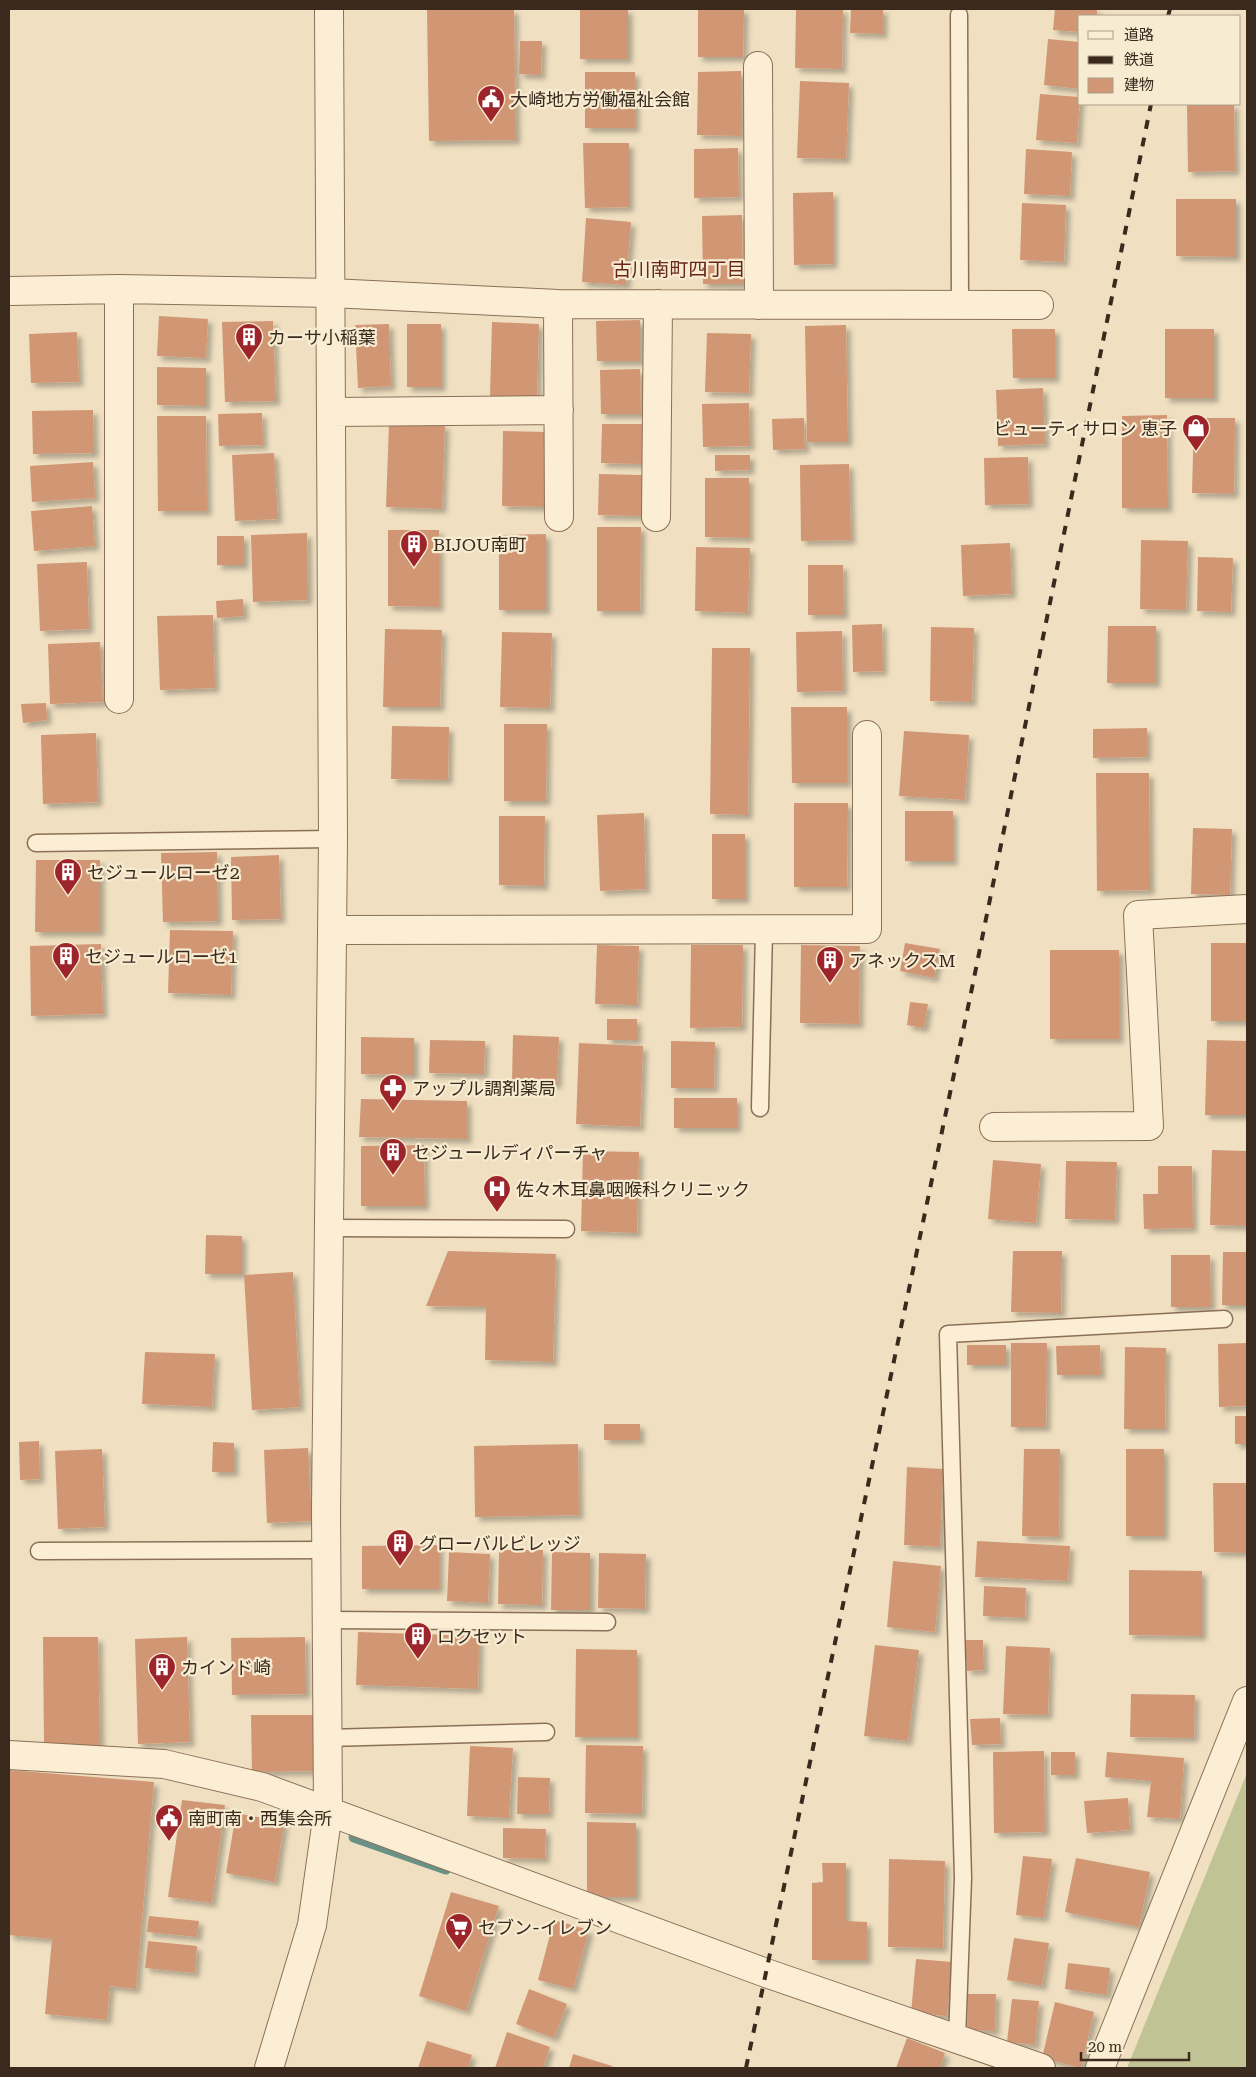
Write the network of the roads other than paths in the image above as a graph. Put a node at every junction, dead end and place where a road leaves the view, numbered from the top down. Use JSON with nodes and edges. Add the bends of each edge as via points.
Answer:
{"nodes":[{"id":1,"x":329,"y":9,"type":"edge"},
{"id":2,"x":959,"y":14,"type":"dead end"},
{"id":3,"x":758,"y":66,"type":"dead end"},
{"id":4,"x":9,"y":290,"type":"edge"},
{"id":5,"x":119,"y":290,"type":"junction"},
{"id":6,"x":332,"y":293,"type":"junction"},
{"id":7,"x":558,"y":304,"type":"junction"},
{"id":8,"x":658,"y":304,"type":"junction"},
{"id":9,"x":758,"y":305,"type":"junction"},
{"id":10,"x":960,"y":305,"type":"junction"},
{"id":11,"x":1038,"y":305,"type":"dead end"},
{"id":12,"x":558,"y":410,"type":"junction"},
{"id":13,"x":332,"y":412,"type":"junction"},
{"id":14,"x":559,"y":517,"type":"dead end"},
{"id":15,"x":656,"y":517,"type":"dead end"},
{"id":16,"x":119,"y":699,"type":"dead end"},
{"id":17,"x":867,"y":735,"type":"dead end"},
{"id":18,"x":333,"y":839,"type":"junction"},
{"id":19,"x":36,"y":843,"type":"dead end"},
{"id":20,"x":1247,"y":909,"type":"edge"},
{"id":21,"x":332,"y":930,"type":"junction"},
{"id":22,"x":764,"y":930,"type":"junction"},
{"id":23,"x":760,"y":1108,"type":"dead end"},
{"id":24,"x":994,"y":1127,"type":"dead end"},
{"id":25,"x":329,"y":1228,"type":"junction"},
{"id":26,"x":566,"y":1229,"type":"dead end"},
{"id":27,"x":1224,"y":1319,"type":"dead end"},
{"id":28,"x":326,"y":1550,"type":"junction"},
{"id":29,"x":39,"y":1551,"type":"dead end"},
{"id":30,"x":327,"y":1620,"type":"junction"},
{"id":31,"x":607,"y":1622,"type":"dead end"},
{"id":32,"x":1247,"y":1701,"type":"edge"},
{"id":33,"x":546,"y":1732,"type":"dead end"},
{"id":34,"x":328,"y":1738,"type":"junction"},
{"id":35,"x":9,"y":1755,"type":"edge"},
{"id":36,"x":328,"y":1812,"type":"junction"},
{"id":37,"x":957,"y":2039,"type":"junction"},
{"id":38,"x":269,"y":2068,"type":"edge"},
{"id":39,"x":1041,"y":2068,"type":"edge"},
{"id":40,"x":1100,"y":2068,"type":"edge"}],
"edges":[{"from":1,"to":6,"type":"street"},
{"from":2,"to":10,"type":"lane"},
{"from":3,"to":9,"type":"street"},
{"from":4,"to":5,"type":"street"},
{"from":5,"to":6,"type":"street"},
{"from":5,"to":16,"type":"street"},
{"from":6,"to":7,"type":"street"},
{"from":6,"to":13,"type":"street"},
{"from":7,"to":8,"type":"street"},
{"from":7,"to":12,"type":"street"},
{"from":8,"to":9,"type":"street"},
{"from":8,"to":15,"type":"street"},
{"from":9,"to":10,"type":"street"},
{"from":10,"to":11,"type":"street"},
{"from":12,"to":13,"type":"street"},
{"from":12,"to":14,"type":"street"},
{"from":13,"to":18,"type":"street"},
{"from":17,"to":22,"type":"street","via":[[866,929]]},
{"from":18,"to":19,"type":"lane"},
{"from":18,"to":21,"type":"street"},
{"from":20,"to":24,"type":"street","via":[[1138,915],[1149,1126]]},
{"from":21,"to":22,"type":"street"},
{"from":21,"to":25,"type":"street"},
{"from":22,"to":23,"type":"lane"},
{"from":25,"to":26,"type":"lane"},
{"from":25,"to":28,"type":"street"},
{"from":27,"to":37,"type":"lane","via":[[948,1334],[963,1878]]},
{"from":28,"to":29,"type":"lane"},
{"from":28,"to":30,"type":"street"},
{"from":30,"to":31,"type":"lane"},
{"from":30,"to":34,"type":"street"},
{"from":32,"to":40,"type":"street"},
{"from":33,"to":34,"type":"lane"},
{"from":34,"to":36,"type":"street"},
{"from":35,"to":36,"type":"street","via":[[164,1764],[262,1787]]},
{"from":36,"to":37,"type":"street","via":[[757,1970]]},
{"from":36,"to":38,"type":"street","via":[[312,1925]]},
{"from":37,"to":39,"type":"street"}]}
